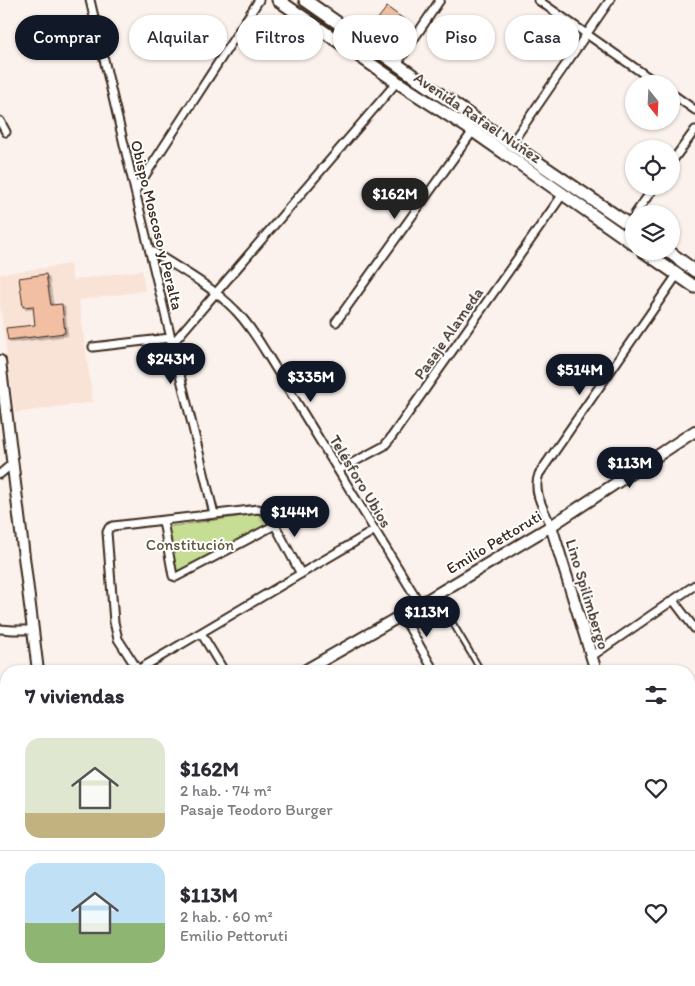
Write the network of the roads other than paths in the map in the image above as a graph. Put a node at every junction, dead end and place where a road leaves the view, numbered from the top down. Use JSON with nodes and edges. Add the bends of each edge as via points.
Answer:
{"nodes":[{"id":1,"x":90,"y":0,"type":"edge"},
{"id":2,"x":259,"y":0,"type":"edge"},
{"id":3,"x":278,"y":0,"type":"edge"},
{"id":4,"x":440,"y":0,"type":"edge"},
{"id":5,"x":538,"y":0,"type":"edge"},
{"id":6,"x":610,"y":0,"type":"edge"},
{"id":7,"x":311,"y":2,"type":"edge"},
{"id":8,"x":587,"y":34,"type":"junction"},
{"id":9,"x":396,"y":64,"type":"junction"},
{"id":10,"x":645,"y":75,"type":"edge"},
{"id":11,"x":397,"y":82,"type":"junction"},
{"id":12,"x":680,"y":99,"type":"edge"},
{"id":13,"x":695,"y":110,"type":"edge"},
{"id":14,"x":0,"y":122,"type":"edge"},
{"id":15,"x":695,"y":130,"type":"edge"},
{"id":16,"x":473,"y":131,"type":"junction"},
{"id":17,"x":6,"y":132,"type":"dead end"},
{"id":18,"x":511,"y":144,"type":"junction"},
{"id":19,"x":680,"y":151,"type":"edge"},
{"id":20,"x":135,"y":192,"type":"junction"},
{"id":21,"x":563,"y":194,"type":"junction"},
{"id":22,"x":625,"y":215,"type":"edge"},
{"id":23,"x":625,"y":238,"type":"edge"},
{"id":24,"x":150,"y":250,"type":"junction"},
{"id":25,"x":680,"y":259,"type":"edge"},
{"id":26,"x":656,"y":260,"type":"edge"},
{"id":27,"x":695,"y":270,"type":"edge"},
{"id":28,"x":677,"y":275,"type":"junction"},
{"id":29,"x":695,"y":287,"type":"edge"},
{"id":30,"x":216,"y":293,"type":"junction"},
{"id":31,"x":336,"y":322,"type":"dead end"},
{"id":32,"x":171,"y":341,"type":"junction"},
{"id":33,"x":93,"y":347,"type":"dead end"},
{"id":34,"x":0,"y":361,"type":"edge"},
{"id":35,"x":695,"y":431,"type":"edge"},
{"id":36,"x":13,"y":463,"type":"junction"},
{"id":37,"x":339,"y":470,"type":"junction"},
{"id":38,"x":1,"y":472,"type":"edge"},
{"id":39,"x":214,"y":514,"type":"junction"},
{"id":40,"x":162,"y":521,"type":"junction"},
{"id":41,"x":275,"y":525,"type":"junction"},
{"id":42,"x":551,"y":526,"type":"junction"},
{"id":43,"x":374,"y":530,"type":"junction"},
{"id":44,"x":301,"y":574,"type":"junction"},
{"id":45,"x":695,"y":585,"type":"edge"},
{"id":46,"x":436,"y":595,"type":"junction"},
{"id":47,"x":673,"y":600,"type":"junction"},
{"id":48,"x":420,"y":604,"type":"junction"},
{"id":49,"x":402,"y":615,"type":"junction"},
{"id":50,"x":0,"y":629,"type":"edge"},
{"id":51,"x":695,"y":629,"type":"edge"},
{"id":52,"x":33,"y":630,"type":"junction"},
{"id":53,"x":201,"y":633,"type":"junction"},
{"id":54,"x":592,"y":656,"type":"junction"},
{"id":55,"x":37,"y":665,"type":"edge"},
{"id":56,"x":134,"y":665,"type":"edge"},
{"id":57,"x":147,"y":665,"type":"edge"},
{"id":58,"x":220,"y":665,"type":"edge"},
{"id":59,"x":314,"y":665,"type":"edge"},
{"id":60,"x":431,"y":665,"type":"edge"},
{"id":61,"x":478,"y":665,"type":"edge"},
{"id":62,"x":594,"y":665,"type":"edge"}],
"edges":[{"from":1,"to":20,"type":"street","name":"Obispo Moscoso y Peralta"},
{"from":2,"to":20,"type":"street"},
{"from":3,"to":11,"type":"main road","name":"Avenida Rafael Núñez"},
{"from":4,"to":9,"type":"street"},
{"from":5,"to":8,"type":"street"},
{"from":6,"to":8,"type":"street"},
{"from":7,"to":9,"type":"main road","name":"Avenida Rafael Núñez"},
{"from":8,"to":10,"type":"street"},
{"from":8,"to":18,"type":"street"},
{"from":9,"to":18,"type":"main road","name":"Avenida Rafael Núñez"},
{"from":11,"to":16,"type":"main road","name":"Avenida Rafael Núñez"},
{"from":11,"to":30,"type":"street"},
{"from":12,"to":13,"type":"street"},
{"from":14,"to":17,"type":"street"},
{"from":15,"to":19,"type":"street"},
{"from":16,"to":21,"type":"main road","name":"Avenida Rafael Núñez"},
{"from":16,"to":31,"type":"street"},
{"from":18,"to":22,"type":"main road","name":"Avenida Rafael Núñez"},
{"from":20,"to":24,"type":"street","name":"Obispo Moscoso y Peralta"},
{"from":21,"to":23,"type":"main road","name":"Avenida Rafael Núñez"},
{"from":21,"to":37,"type":"street","name":"Pasaje Alameda","via":[[390,439],[384,446]]},
{"from":24,"to":30,"type":"street","name":"Telésforo Ubios"},
{"from":24,"to":32,"type":"street","name":"Obispo Moscoso y Peralta"},
{"from":25,"to":27,"type":"main road"},
{"from":26,"to":28,"type":"main road"},
{"from":28,"to":29,"type":"main road"},
{"from":28,"to":42,"type":"street","via":[[538,474],[536,488]]},
{"from":30,"to":32,"type":"street"},
{"from":30,"to":37,"type":"street","name":"Telésforo Ubios","via":[[255,335]]},
{"from":32,"to":33,"type":"street"},
{"from":32,"to":39,"type":"street","name":"Obispo Moscoso y Peralta"},
{"from":34,"to":36,"type":"main road"},
{"from":35,"to":42,"type":"main road","name":"Emilio Pettoruti"},
{"from":36,"to":38,"type":"street"},
{"from":36,"to":52,"type":"main road"},
{"from":37,"to":43,"type":"street","name":"Telésforo Ubios"},
{"from":39,"to":40,"type":"street"},
{"from":39,"to":41,"type":"street","via":[[265,511]]},
{"from":40,"to":41,"type":"street","via":[[173,576],[176,577]]},
{"from":40,"to":56,"type":"street","via":[[113,526],[107,532],[114,622],[118,638]]},
{"from":41,"to":44,"type":"street"},
{"from":42,"to":46,"type":"main road","name":"Emilio Pettoruti"},
{"from":42,"to":54,"type":"main road","name":"Lino Spilimbergo"},
{"from":43,"to":44,"type":"street"},
{"from":43,"to":48,"type":"street","name":"Telésforo Ubios"},
{"from":44,"to":53,"type":"street"},
{"from":45,"to":47,"type":"street"},
{"from":46,"to":48,"type":"main road","name":"Emilio Pettoruti"},
{"from":46,"to":61,"type":"lane"},
{"from":47,"to":51,"type":"street"},
{"from":47,"to":54,"type":"street"},
{"from":48,"to":49,"type":"main road","name":"Emilio Pettoruti"},
{"from":49,"to":59,"type":"main road","name":"Emilio Pettoruti"},
{"from":49,"to":60,"type":"street"},
{"from":50,"to":52,"type":"street"},
{"from":52,"to":55,"type":"main road"},
{"from":53,"to":57,"type":"street"},
{"from":53,"to":58,"type":"street"},
{"from":54,"to":62,"type":"main road","name":"Lino Spilimbergo"}]}
